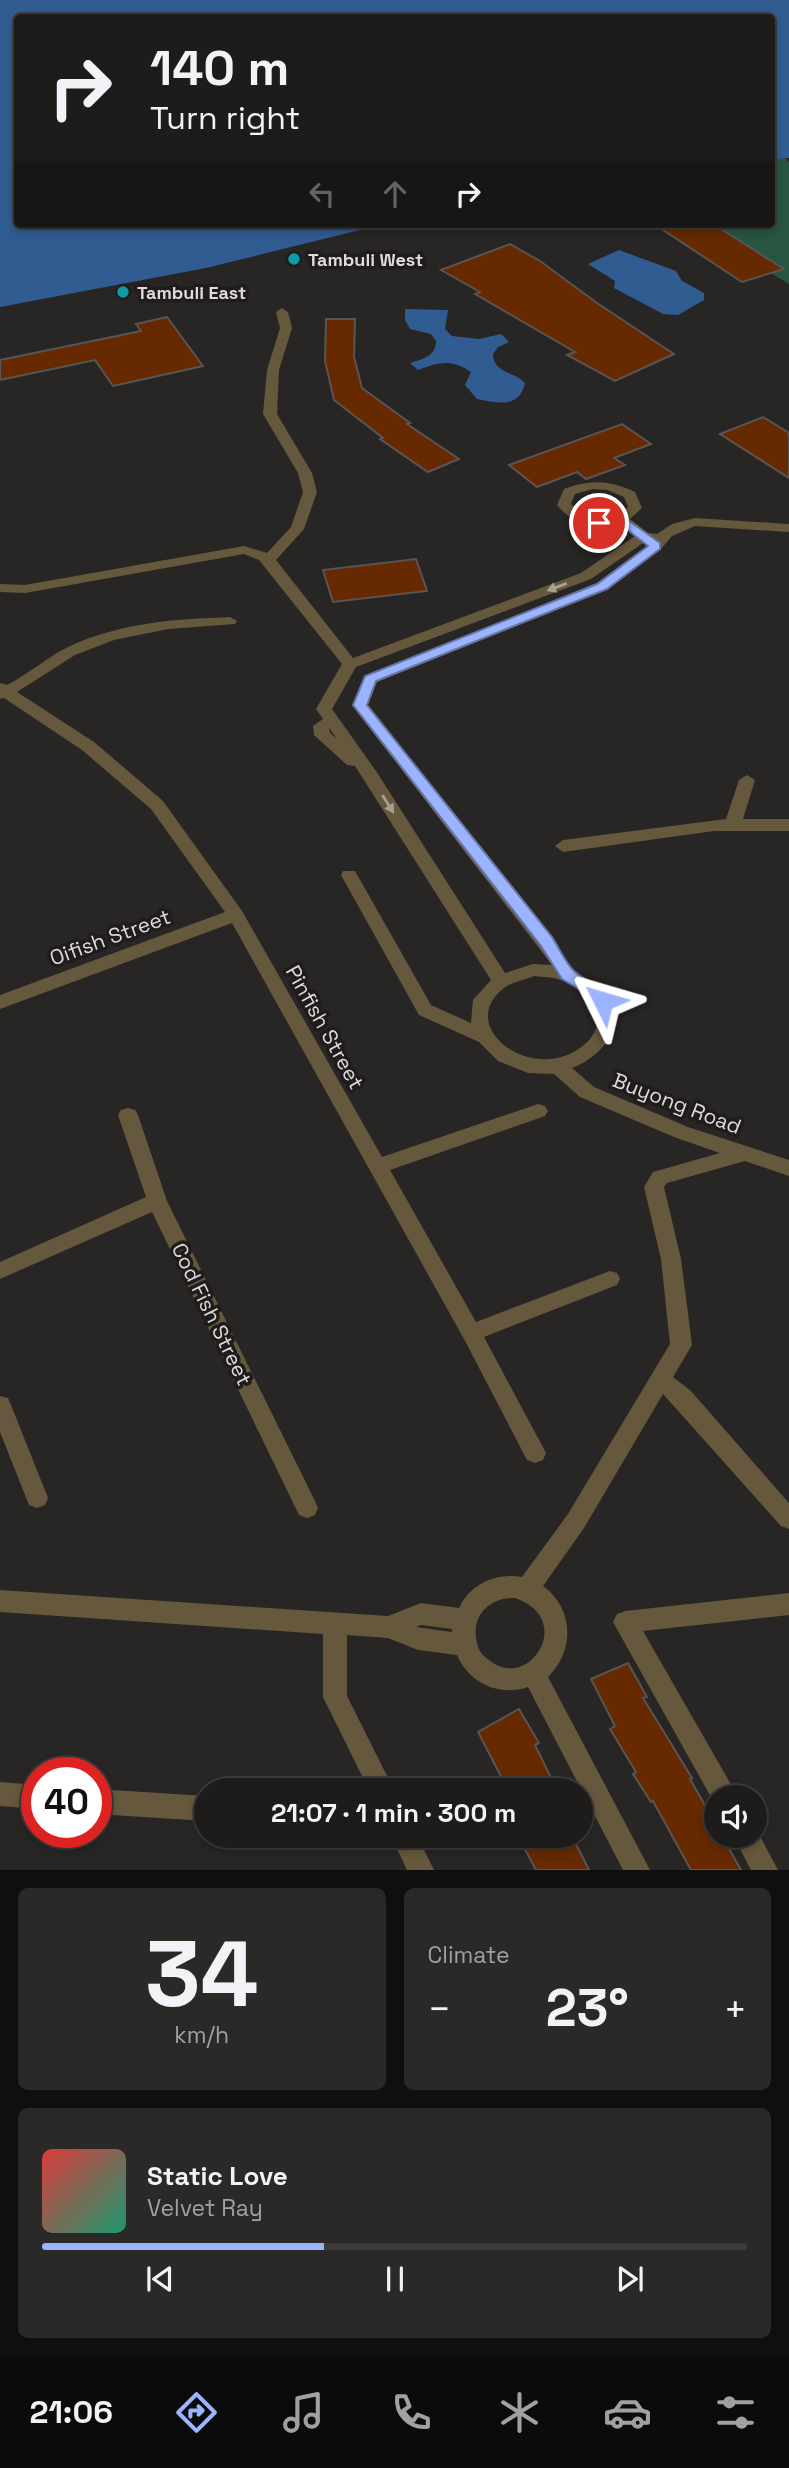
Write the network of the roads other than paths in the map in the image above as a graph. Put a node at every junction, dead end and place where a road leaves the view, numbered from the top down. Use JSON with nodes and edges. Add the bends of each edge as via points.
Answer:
{"nodes":[{"id":1,"x":282,"y":312,"type":"dead end"},
{"id":2,"x":622,"y":519,"type":"junction"},
{"id":3,"x":789,"y":528,"type":"edge"},
{"id":4,"x":643,"y":537,"type":"junction"},
{"id":5,"x":658,"y":542,"type":"junction"},
{"id":6,"x":269,"y":559,"type":"junction"},
{"id":7,"x":609,"y":562,"type":"junction"},
{"id":8,"x":624,"y":571,"type":"junction"},
{"id":9,"x":586,"y":576,"type":"junction"},
{"id":10,"x":602,"y":586,"type":"junction"},
{"id":11,"x":0,"y":588,"type":"edge"},
{"id":12,"x":230,"y":621,"type":"dead end"},
{"id":13,"x":350,"y":664,"type":"junction"},
{"id":14,"x":2,"y":691,"type":"edge"},
{"id":15,"x":360,"y":705,"type":"junction"},
{"id":16,"x":328,"y":714,"type":"junction"},
{"id":17,"x":747,"y":780,"type":"dead end"},
{"id":18,"x":733,"y":824,"type":"junction"},
{"id":19,"x":789,"y":825,"type":"edge"},
{"id":20,"x":563,"y":846,"type":"dead end"},
{"id":21,"x":349,"y":875,"type":"dead end"},
{"id":22,"x":236,"y":915,"type":"junction"},
{"id":23,"x":568,"y":975,"type":"junction"},
{"id":24,"x":500,"y":980,"type":"junction"},
{"id":25,"x":0,"y":1002,"type":"edge"},
{"id":26,"x":482,"y":1036,"type":"junction"},
{"id":27,"x":557,"y":1066,"type":"junction"},
{"id":28,"x":538,"y":1111,"type":"dead end"},
{"id":29,"x":128,"y":1115,"type":"dead end"},
{"id":30,"x":747,"y":1153,"type":"junction"},
{"id":31,"x":377,"y":1167,"type":"junction"},
{"id":32,"x":789,"y":1168,"type":"edge"},
{"id":33,"x":157,"y":1201,"type":"junction"},
{"id":34,"x":0,"y":1272,"type":"edge"},
{"id":35,"x":610,"y":1279,"type":"dead end"},
{"id":36,"x":471,"y":1333,"type":"junction"},
{"id":37,"x":662,"y":1380,"type":"junction"},
{"id":38,"x":0,"y":1405,"type":"edge"},
{"id":39,"x":535,"y":1452,"type":"dead end"},
{"id":40,"x":37,"y":1498,"type":"dead end"},
{"id":41,"x":307,"y":1508,"type":"dead end"},
{"id":42,"x":789,"y":1518,"type":"edge"},
{"id":43,"x":526,"y":1591,"type":"junction"},
{"id":44,"x":0,"y":1601,"type":"edge"},
{"id":45,"x":789,"y":1604,"type":"edge"},
{"id":46,"x":464,"y":1620,"type":"junction"},
{"id":47,"x":335,"y":1623,"type":"junction"},
{"id":48,"x":388,"y":1627,"type":"junction"},
{"id":49,"x":464,"y":1645,"type":"junction"},
{"id":50,"x":534,"y":1674,"type":"junction"},
{"id":51,"x":376,"y":1778,"type":"edge"},
{"id":52,"x":717,"y":1785,"type":"edge"},
{"id":53,"x":0,"y":1794,"type":"edge"},
{"id":54,"x":21,"y":1796,"type":"edge"},
{"id":55,"x":112,"y":1802,"type":"edge"},
{"id":56,"x":194,"y":1808,"type":"edge"},
{"id":57,"x":410,"y":1848,"type":"edge"},
{"id":58,"x":753,"y":1848,"type":"edge"},
{"id":59,"x":421,"y":1870,"type":"edge"},
{"id":60,"x":638,"y":1870,"type":"edge"},
{"id":61,"x":765,"y":1870,"type":"edge"}],
"edges":[{"from":1,"to":6,"type":"street","via":[[286,328],[273,370],[270,414],[305,473],[310,492],[297,529]]},
{"from":2,"to":2,"type":"street","via":[[635,508],[630,495],[612,485],[587,484],[569,492],[564,505],[576,517],[599,523]]},
{"from":2,"to":4,"type":"street"},
{"from":3,"to":5,"type":"street","via":[[695,522],[680,526]]},
{"from":4,"to":5,"type":"street"},
{"from":4,"to":7,"type":"street"},
{"from":5,"to":8,"type":"street"},
{"from":6,"to":11,"type":"street","via":[[244,550],[25,589]]},
{"from":6,"to":13,"type":"street"},
{"from":7,"to":8,"type":"street"},
{"from":7,"to":9,"type":"street"},
{"from":8,"to":10,"type":"street"},
{"from":9,"to":10,"type":"street"},
{"from":9,"to":13,"type":"street","one_way":true},
{"from":10,"to":15,"type":"street","via":[[370,679]]},
{"from":12,"to":14,"type":"street","via":[[124,630],[72,652]]},
{"from":13,"to":16,"type":"street"},
{"from":14,"to":22,"type":"street","name":"Pinfish Street","via":[[88,746],[157,805]]},
{"from":15,"to":16,"type":"street"},
{"from":15,"to":23,"type":"street","via":[[547,942]]},
{"from":16,"to":24,"type":"street","one_way":true},
{"from":17,"to":18,"type":"street"},
{"from":18,"to":19,"type":"street"},
{"from":18,"to":20,"type":"street"},
{"from":21,"to":26,"type":"street","via":[[425,1010]]},
{"from":22,"to":25,"type":"street","name":"Oifish Street"},
{"from":22,"to":31,"type":"street","name":"Pinfish Street"},
{"from":23,"to":24,"type":"street","via":[[533,970]]},
{"from":23,"to":27,"type":"street","via":[[603,1001],[607,1024],[604,1035],[587,1054]]},
{"from":24,"to":26,"type":"street","via":[[481,1000],[478,1025]]},
{"from":26,"to":27,"type":"street","via":[[507,1058],[534,1066]]},
{"from":27,"to":30,"type":"street","name":"Buyong Road","via":[[587,1092],[681,1132]]},
{"from":28,"to":31,"type":"street"},
{"from":29,"to":33,"type":"street","name":"Cod Fish Street"},
{"from":30,"to":32,"type":"street","name":"Buyong Road"},
{"from":30,"to":37,"type":"street","via":[[660,1177],[654,1187],[671,1259],[681,1345]]},
{"from":31,"to":36,"type":"street","name":"Pinfish Street"},
{"from":33,"to":34,"type":"street"},
{"from":33,"to":41,"type":"street","name":"Cod Fish Street"},
{"from":35,"to":36,"type":"street"},
{"from":36,"to":39,"type":"street","name":"Pinfish Street"},
{"from":37,"to":42,"type":"street"},
{"from":37,"to":43,"type":"street","via":[[576,1521]]},
{"from":38,"to":40,"type":"street"},
{"from":43,"to":46,"type":"street","via":[[500,1588],[488,1592],[468,1608]]},
{"from":43,"to":50,"type":"street","via":[[550,1610],[558,1638],[547,1665]]},
{"from":44,"to":47,"type":"street"},
{"from":45,"to":52,"type":"street","via":[[625,1622]]},
{"from":46,"to":48,"type":"street","via":[[421,1614]]},
{"from":46,"to":49,"type":"street"},
{"from":47,"to":48,"type":"street"},
{"from":47,"to":51,"type":"street","via":[[335,1697]]},
{"from":48,"to":49,"type":"street","via":[[418,1639]]},
{"from":49,"to":50,"type":"street","via":[[470,1658],[492,1675],[521,1678]]},
{"from":50,"to":60,"type":"street"},
{"from":53,"to":54,"type":"street"},
{"from":55,"to":56,"type":"street"},
{"from":57,"to":59,"type":"street"},
{"from":58,"to":61,"type":"street"}]}
